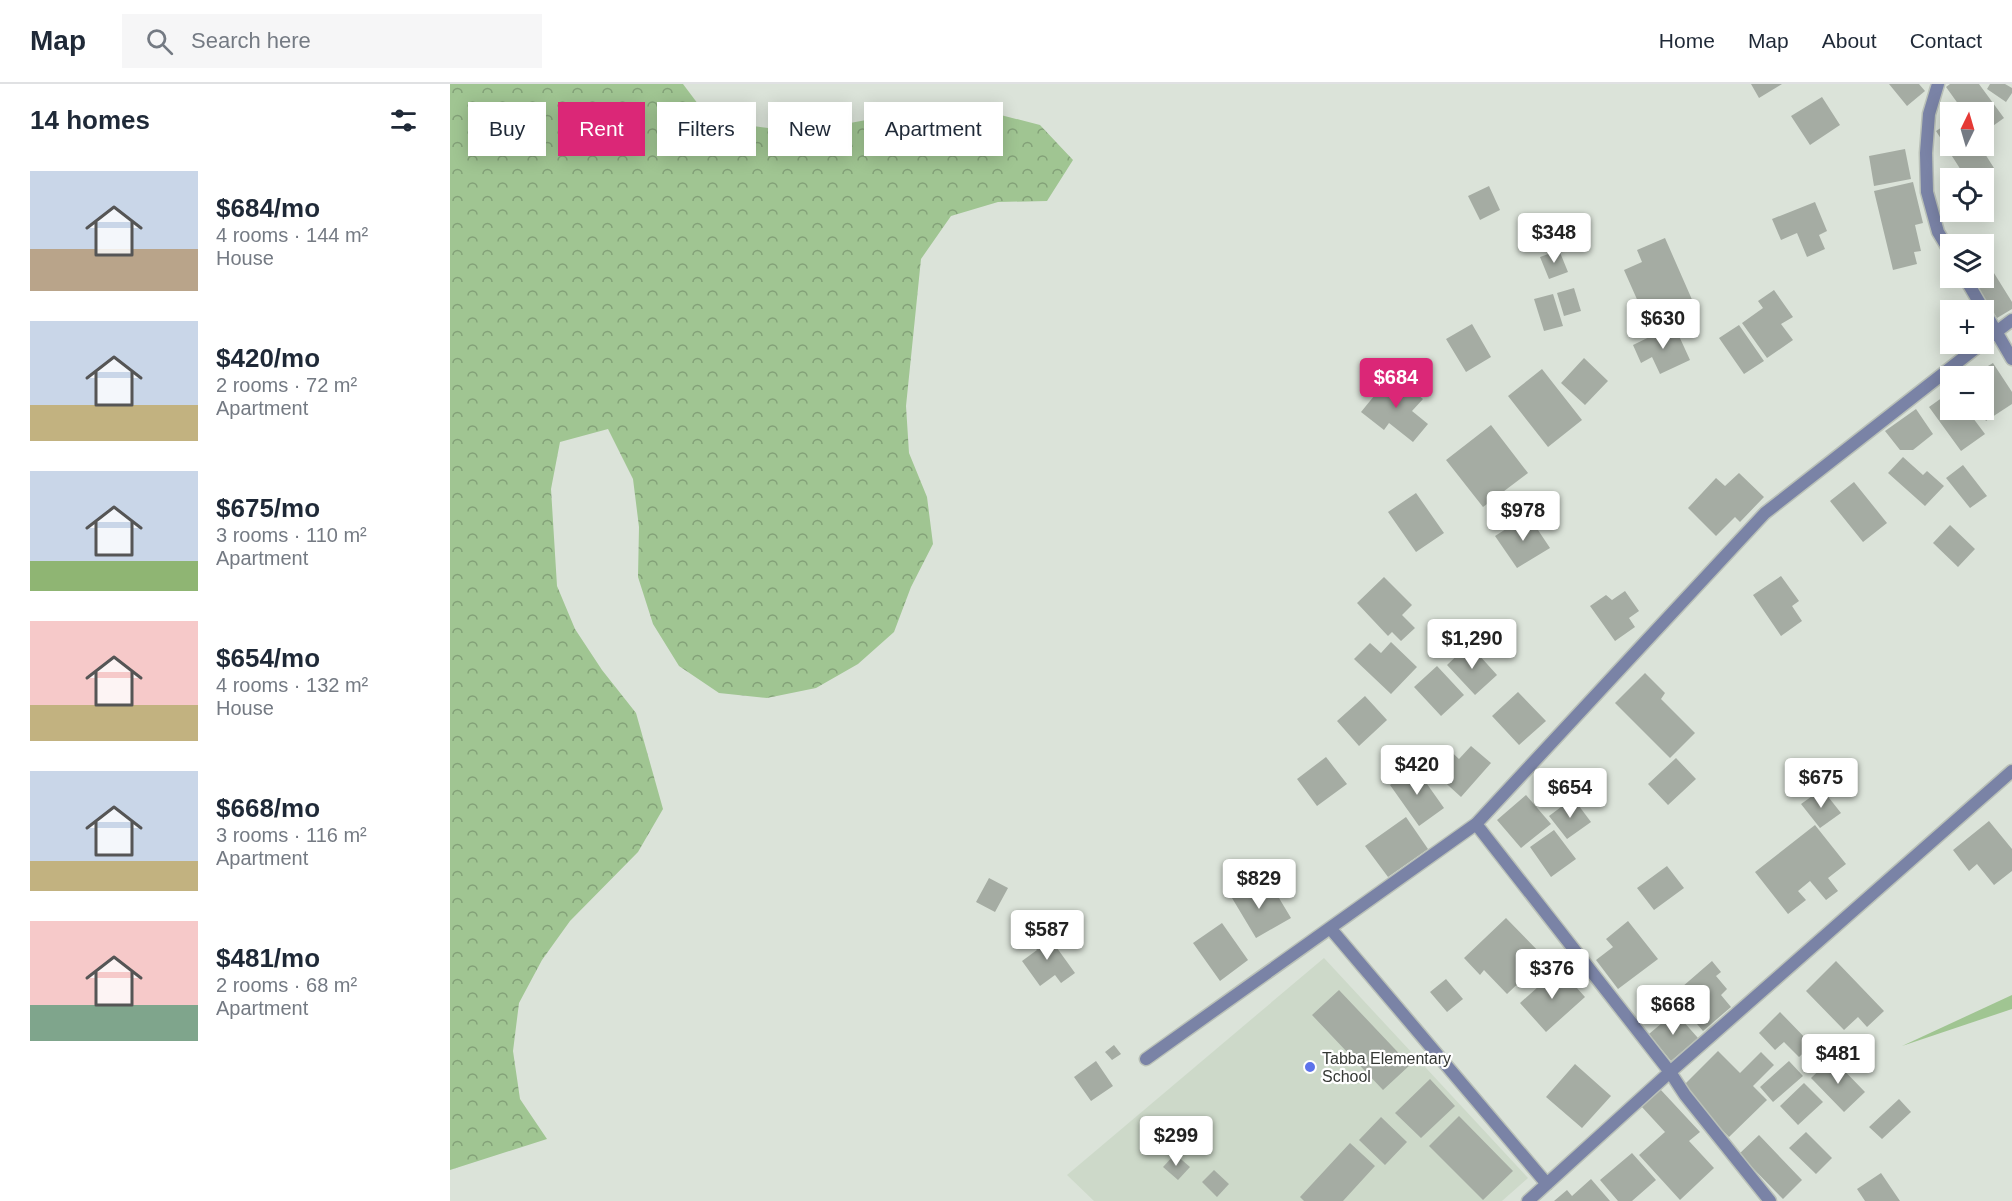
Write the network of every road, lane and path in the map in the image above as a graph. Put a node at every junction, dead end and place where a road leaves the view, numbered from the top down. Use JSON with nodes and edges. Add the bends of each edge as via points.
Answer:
{"nodes":[{"id":1,"x":1938,"y":84,"type":"edge"},
{"id":2,"x":1940,"y":235,"type":"edge"},
{"id":3,"x":1971,"y":288,"type":"edge"},
{"id":4,"x":2012,"y":320,"type":"edge"},
{"id":5,"x":1995,"y":332,"type":"junction"},
{"id":6,"x":1968,"y":354,"type":"edge"},
{"id":7,"x":2012,"y":359,"type":"edge"},
{"id":8,"x":2012,"y":771,"type":"edge"},
{"id":9,"x":1476,"y":824,"type":"junction"},
{"id":10,"x":1330,"y":928,"type":"junction"},
{"id":11,"x":1146,"y":1059,"type":"dead end"},
{"id":12,"x":1670,"y":1072,"type":"junction"},
{"id":13,"x":1547,"y":1184,"type":"junction"},
{"id":14,"x":1528,"y":1201,"type":"edge"},
{"id":15,"x":1770,"y":1201,"type":"edge"}],
"edges":[{"from":1,"to":2,"type":"street","via":[[1929,114],[1926,153],[1927,192]]},
{"from":3,"to":5,"type":"street"},
{"from":4,"to":5,"type":"street"},
{"from":5,"to":7,"type":"street"},
{"from":6,"to":9,"type":"street","via":[[1764,513]]},
{"from":8,"to":12,"type":"street"},
{"from":9,"to":10,"type":"street"},
{"from":9,"to":12,"type":"street"},
{"from":10,"to":11,"type":"street"},
{"from":10,"to":13,"type":"street"},
{"from":12,"to":13,"type":"street"},
{"from":12,"to":15,"type":"street"},
{"from":13,"to":14,"type":"street"}]}
